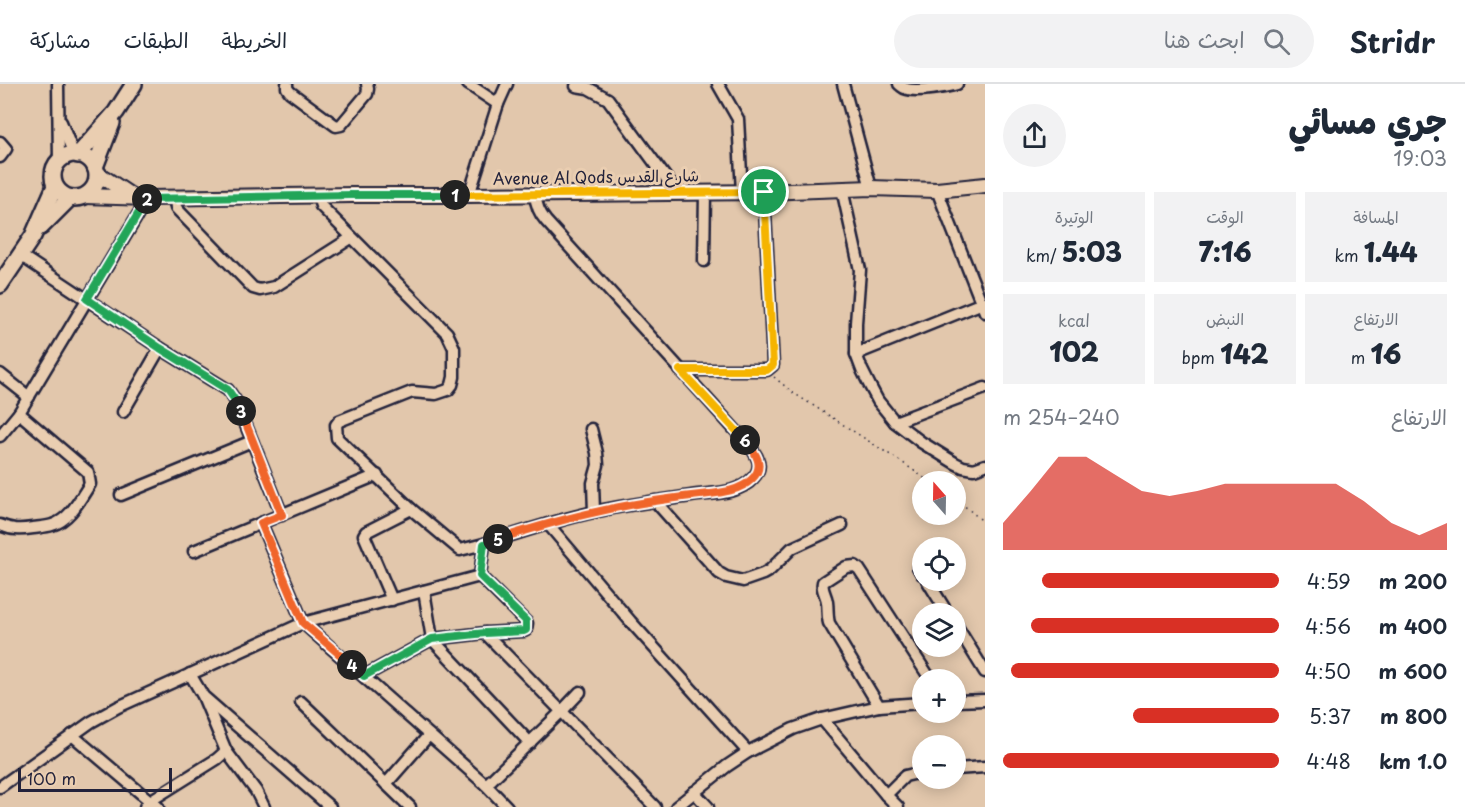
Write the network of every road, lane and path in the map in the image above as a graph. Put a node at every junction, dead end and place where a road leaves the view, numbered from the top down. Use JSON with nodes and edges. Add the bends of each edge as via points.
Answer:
{"nodes":[{"id":1,"x":58,"y":84,"type":"edge"},
{"id":2,"x":134,"y":84,"type":"edge"},
{"id":3,"x":287,"y":84,"type":"edge"},
{"id":4,"x":367,"y":84,"type":"edge"},
{"id":5,"x":468,"y":84,"type":"edge"},
{"id":6,"x":507,"y":84,"type":"edge"},
{"id":7,"x":718,"y":84,"type":"edge"},
{"id":8,"x":843,"y":84,"type":"edge"},
{"id":9,"x":899,"y":84,"type":"edge"},
{"id":10,"x":957,"y":84,"type":"edge"},
{"id":11,"x":576,"y":86,"type":"dead end"},
{"id":12,"x":498,"y":104,"type":"junction"},
{"id":13,"x":116,"y":112,"type":"junction"},
{"id":14,"x":59,"y":116,"type":"junction"},
{"id":15,"x":0,"y":142,"type":"edge"},
{"id":16,"x":76,"y":155,"type":"junction"},
{"id":17,"x":0,"y":158,"type":"edge"},
{"id":18,"x":59,"y":161,"type":"junction"},
{"id":19,"x":96,"y":170,"type":"junction"},
{"id":20,"x":985,"y":185,"type":"edge"},
{"id":21,"x":55,"y":186,"type":"junction"},
{"id":22,"x":871,"y":188,"type":"junction"},
{"id":23,"x":842,"y":189,"type":"junction"},
{"id":24,"x":937,"y":190,"type":"junction"},
{"id":25,"x":705,"y":192,"type":"junction"},
{"id":26,"x":742,"y":192,"type":"junction"},
{"id":27,"x":764,"y":192,"type":"junction"},
{"id":28,"x":677,"y":193,"type":"junction"},
{"id":29,"x":535,"y":194,"type":"junction"},
{"id":30,"x":469,"y":195,"type":"junction"},
{"id":31,"x":318,"y":196,"type":"junction"},
{"id":32,"x":78,"y":197,"type":"junction"},
{"id":33,"x":141,"y":198,"type":"junction"},
{"id":34,"x":175,"y":198,"type":"junction"},
{"id":35,"x":33,"y":236,"type":"junction"},
{"id":36,"x":351,"y":238,"type":"junction"},
{"id":37,"x":20,"y":255,"type":"junction"},
{"id":38,"x":704,"y":261,"type":"dead end"},
{"id":39,"x":0,"y":285,"type":"edge"},
{"id":40,"x":87,"y":299,"type":"junction"},
{"id":41,"x":984,"y":306,"type":"edge"},
{"id":42,"x":160,"y":348,"type":"junction"},
{"id":43,"x":856,"y":354,"type":"junction"},
{"id":44,"x":680,"y":370,"type":"junction"},
{"id":45,"x":767,"y":370,"type":"junction"},
{"id":46,"x":0,"y":374,"type":"edge"},
{"id":47,"x":985,"y":388,"type":"edge"},
{"id":48,"x":29,"y":397,"type":"junction"},
{"id":49,"x":123,"y":412,"type":"dead end"},
{"id":50,"x":19,"y":413,"type":"junction"},
{"id":51,"x":896,"y":423,"type":"junction"},
{"id":52,"x":591,"y":429,"type":"dead end"},
{"id":53,"x":0,"y":436,"type":"edge"},
{"id":54,"x":252,"y":441,"type":"junction"},
{"id":55,"x":985,"y":465,"type":"edge"},
{"id":56,"x":913,"y":471,"type":"edge"},
{"id":57,"x":377,"y":476,"type":"junction"},
{"id":58,"x":121,"y":495,"type":"dead end"},
{"id":59,"x":655,"y":501,"type":"junction"},
{"id":60,"x":966,"y":507,"type":"edge"},
{"id":61,"x":411,"y":509,"type":"junction"},
{"id":62,"x":594,"y":512,"type":"junction"},
{"id":63,"x":282,"y":515,"type":"junction"},
{"id":64,"x":261,"y":523,"type":"junction"},
{"id":65,"x":985,"y":523,"type":"edge"},
{"id":66,"x":549,"y":524,"type":"junction"},
{"id":67,"x":0,"y":525,"type":"edge"},
{"id":68,"x":842,"y":525,"type":"dead end"},
{"id":69,"x":484,"y":544,"type":"junction"},
{"id":70,"x":194,"y":551,"type":"dead end"},
{"id":71,"x":480,"y":576,"type":"junction"},
{"id":72,"x":424,"y":591,"type":"junction"},
{"id":73,"x":392,"y":600,"type":"junction"},
{"id":74,"x":303,"y":623,"type":"junction"},
{"id":75,"x":485,"y":633,"type":"junction"},
{"id":76,"x":432,"y":639,"type":"junction"},
{"id":77,"x":966,"y":642,"type":"edge"},
{"id":78,"x":924,"y":669,"type":"edge"},
{"id":79,"x":985,"y":672,"type":"edge"},
{"id":80,"x":190,"y":674,"type":"junction"},
{"id":81,"x":364,"y":676,"type":"junction"},
{"id":82,"x":580,"y":692,"type":"dead end"},
{"id":83,"x":203,"y":696,"type":"junction"},
{"id":84,"x":985,"y":700,"type":"edge"},
{"id":85,"x":966,"y":701,"type":"edge"},
{"id":86,"x":301,"y":702,"type":"dead end"},
{"id":87,"x":912,"y":703,"type":"edge"},
{"id":88,"x":879,"y":705,"type":"junction"},
{"id":89,"x":562,"y":711,"type":"junction"},
{"id":90,"x":822,"y":719,"type":"junction"},
{"id":91,"x":72,"y":735,"type":"junction"},
{"id":92,"x":429,"y":735,"type":"junction"},
{"id":93,"x":530,"y":743,"type":"junction"},
{"id":94,"x":226,"y":751,"type":"junction"},
{"id":95,"x":748,"y":752,"type":"junction"},
{"id":96,"x":985,"y":767,"type":"edge"},
{"id":97,"x":966,"y":768,"type":"edge"},
{"id":98,"x":912,"y":774,"type":"edge"},
{"id":99,"x":386,"y":784,"type":"junction"},
{"id":100,"x":486,"y":785,"type":"junction"},
{"id":101,"x":0,"y":787,"type":"edge"},
{"id":102,"x":694,"y":792,"type":"junction"},
{"id":103,"x":886,"y":795,"type":"junction"},
{"id":104,"x":151,"y":805,"type":"edge"},
{"id":105,"x":264,"y":807,"type":"edge"},
{"id":106,"x":330,"y":807,"type":"edge"},
{"id":107,"x":410,"y":807,"type":"edge"},
{"id":108,"x":507,"y":807,"type":"edge"},
{"id":109,"x":655,"y":807,"type":"edge"},
{"id":110,"x":676,"y":807,"type":"edge"},
{"id":111,"x":708,"y":807,"type":"edge"},
{"id":112,"x":898,"y":807,"type":"edge"}],
"edges":[{"from":1,"to":14,"type":"street"},
{"from":2,"to":13,"type":"main road"},
{"from":3,"to":4,"type":"street","via":[[290,92],[336,126],[367,94]]},
{"from":5,"to":12,"type":"street"},
{"from":6,"to":12,"type":"street"},
{"from":7,"to":26,"type":"street","via":[[738,119]]},
{"from":8,"to":22,"type":"street"},
{"from":9,"to":10,"type":"street","via":[[911,90]]},
{"from":11,"to":28,"type":"street","via":[[608,99]]},
{"from":12,"to":30,"type":"street"},
{"from":13,"to":16,"type":"main road"},
{"from":13,"to":19,"type":"main road"},
{"from":14,"to":16,"type":"street"},
{"from":14,"to":18,"type":"street"},
{"from":15,"to":17,"type":"street","via":[[6,148]]},
{"from":16,"to":18,"type":"main road"},
{"from":16,"to":19,"type":"main road","via":[[85,157]]},
{"from":18,"to":21,"type":"main road","via":[[53,173]]},
{"from":19,"to":32,"type":"main road","via":[[95,186]]},
{"from":19,"to":33,"type":"street"},
{"from":20,"to":24,"type":"street","name":"Avenue Al Qods شارع القدس"},
{"from":21,"to":32,"type":"main road","via":[[61,194]]},
{"from":21,"to":35,"type":"main road"},
{"from":22,"to":23,"type":"street","name":"Avenue Al Qods شارع القدس"},
{"from":22,"to":24,"type":"street","name":"Avenue Al Qods شارع القدس"},
{"from":23,"to":27,"type":"street","name":"Avenue Al Qods شارع القدس"},
{"from":23,"to":43,"type":"street","via":[[860,270]]},
{"from":24,"to":41,"type":"street"},
{"from":25,"to":26,"type":"street","name":"Avenue Al Qods شارع القدس"},
{"from":25,"to":28,"type":"street","name":"Avenue Al Qods شارع القدس"},
{"from":25,"to":38,"type":"street"},
{"from":26,"to":27,"type":"street","name":"Avenue Al Qods شارع القدس"},
{"from":27,"to":45,"type":"street","via":[[773,365]]},
{"from":28,"to":29,"type":"street","name":"Avenue Al Qods شارع القدس"},
{"from":29,"to":30,"type":"street","name":"Avenue Al Qods شارع القدس"},
{"from":29,"to":44,"type":"street","via":[[541,216]]},
{"from":30,"to":31,"type":"street","name":"Avenue Al Qods شارع القدس"},
{"from":31,"to":34,"type":"street","name":"Avenue Al Qods شارع القدس"},
{"from":31,"to":36,"type":"street","via":[[321,206]]},
{"from":32,"to":33,"type":"street","name":"Avenue Al Qods شارع القدس"},
{"from":32,"to":35,"type":"main road"},
{"from":33,"to":34,"type":"street","name":"Avenue Al Qods شارع القدس"},
{"from":33,"to":40,"type":"street"},
{"from":34,"to":36,"type":"street","via":[[176,208],[260,291],[274,287]]},
{"from":35,"to":37,"type":"main road"},
{"from":36,"to":57,"type":"street","via":[[447,333],[454,348],[454,377],[448,390],[436,394],[412,392],[336,425],[337,438]]},
{"from":37,"to":39,"type":"main road"},
{"from":37,"to":40,"type":"street"},
{"from":40,"to":42,"type":"street"},
{"from":40,"to":48,"type":"street"},
{"from":41,"to":43,"type":"street"},
{"from":42,"to":49,"type":"street"},
{"from":42,"to":54,"type":"street","via":[[228,390]]},
{"from":43,"to":51,"type":"street","via":[[878,401]]},
{"from":44,"to":45,"type":"street"},
{"from":44,"to":59,"type":"street","via":[[756,453],[760,464],[745,485],[726,492]]},
{"from":45,"to":56,"type":"path","via":[[792,392]]},
{"from":46,"to":48,"type":"street"},
{"from":47,"to":51,"type":"street"},
{"from":48,"to":50,"type":"street"},
{"from":50,"to":53,"type":"street"},
{"from":50,"to":67,"type":"street","via":[[88,472],[90,484],[61,521],[18,530]]},
{"from":51,"to":55,"type":"street","via":[[955,463],[969,469]]},
{"from":52,"to":62,"type":"street","via":[[598,465],[592,483]]},
{"from":54,"to":58,"type":"street"},
{"from":54,"to":63,"type":"street"},
{"from":57,"to":61,"type":"street"},
{"from":57,"to":63,"type":"street"},
{"from":59,"to":62,"type":"street"},
{"from":59,"to":68,"type":"street","via":[[719,573],[743,581],[770,570],[792,548]]},
{"from":60,"to":65,"type":"path"},
{"from":61,"to":69,"type":"street","via":[[460,550]]},
{"from":61,"to":73,"type":"street","via":[[364,535]]},
{"from":62,"to":66,"type":"street"},
{"from":63,"to":64,"type":"street"},
{"from":64,"to":70,"type":"street"},
{"from":64,"to":74,"type":"street"},
{"from":66,"to":69,"type":"street"},
{"from":66,"to":95,"type":"street"},
{"from":69,"to":71,"type":"street"},
{"from":71,"to":72,"type":"street"},
{"from":71,"to":75,"type":"street","via":[[527,623],[524,631]]},
{"from":72,"to":73,"type":"street"},
{"from":72,"to":76,"type":"street"},
{"from":73,"to":74,"type":"street"},
{"from":74,"to":80,"type":"street"},
{"from":74,"to":81,"type":"street"},
{"from":75,"to":76,"type":"street"},
{"from":75,"to":89,"type":"street"},
{"from":76,"to":81,"type":"street"},
{"from":76,"to":93,"type":"street"},
{"from":77,"to":79,"type":"street"},
{"from":78,"to":88,"type":"street","via":[[859,569],[846,567],[823,582],[829,623]]},
{"from":80,"to":83,"type":"street"},
{"from":80,"to":91,"type":"street","via":[[118,707]]},
{"from":81,"to":92,"type":"street"},
{"from":82,"to":89,"type":"street"},
{"from":83,"to":94,"type":"street"},
{"from":83,"to":106,"type":"street"},
{"from":84,"to":85,"type":"street"},
{"from":86,"to":99,"type":"street"},
{"from":87,"to":88,"type":"street"},
{"from":88,"to":90,"type":"street"},
{"from":89,"to":93,"type":"street"},
{"from":89,"to":109,"type":"street"},
{"from":90,"to":95,"type":"street"},
{"from":90,"to":103,"type":"street"},
{"from":91,"to":101,"type":"street"},
{"from":91,"to":104,"type":"street"},
{"from":92,"to":99,"type":"street"},
{"from":92,"to":100,"type":"street"},
{"from":93,"to":100,"type":"street"},
{"from":94,"to":104,"type":"street"},
{"from":94,"to":105,"type":"street"},
{"from":95,"to":102,"type":"street"},
{"from":96,"to":97,"type":"street"},
{"from":98,"to":103,"type":"street","via":[[905,776]]},
{"from":99,"to":107,"type":"street"},
{"from":100,"to":108,"type":"street"},
{"from":102,"to":110,"type":"street"},
{"from":102,"to":111,"type":"street"},
{"from":103,"to":112,"type":"street"}]}
